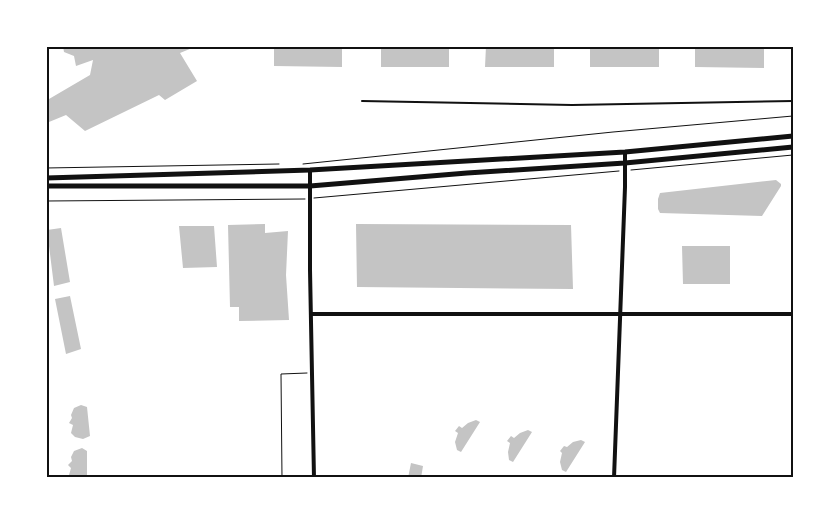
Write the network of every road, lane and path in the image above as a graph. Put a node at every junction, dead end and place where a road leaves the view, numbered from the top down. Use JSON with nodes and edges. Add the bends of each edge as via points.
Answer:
{"nodes":[{"id":1,"x":362,"y":101,"type":"dead end"},
{"id":2,"x":793,"y":101,"type":"edge"},
{"id":3,"x":793,"y":116,"type":"edge"},
{"id":4,"x":793,"y":136,"type":"edge"},
{"id":5,"x":793,"y":148,"type":"edge"},
{"id":6,"x":625,"y":152,"type":"junction"},
{"id":7,"x":793,"y":155,"type":"edge"},
{"id":8,"x":625,"y":163,"type":"junction"},
{"id":9,"x":279,"y":164,"type":"dead end"},
{"id":10,"x":299,"y":164,"type":"dead end"},
{"id":11,"x":46,"y":168,"type":"edge"},
{"id":12,"x":310,"y":170,"type":"junction"},
{"id":13,"x":625,"y":170,"type":"junction"},
{"id":14,"x":46,"y":178,"type":"edge"},
{"id":15,"x":46,"y":186,"type":"edge"},
{"id":16,"x":310,"y":186,"type":"junction"},
{"id":17,"x":310,"y":199,"type":"junction"},
{"id":18,"x":46,"y":201,"type":"edge"},
{"id":19,"x":312,"y":314,"type":"junction"},
{"id":20,"x":620,"y":314,"type":"junction"},
{"id":21,"x":793,"y":314,"type":"edge"},
{"id":22,"x":313,"y":373,"type":"junction"},
{"id":23,"x":282,"y":478,"type":"edge"},
{"id":24,"x":314,"y":478,"type":"edge"},
{"id":25,"x":614,"y":478,"type":"edge"}],
"edges":[{"from":1,"to":2,"type":"lane","via":[[572,105]]},
{"from":3,"to":10,"type":"path"},
{"from":4,"to":6,"type":"main road"},
{"from":5,"to":8,"type":"main road"},
{"from":6,"to":8,"type":"street"},
{"from":6,"to":12,"type":"main road"},
{"from":7,"to":13,"type":"path"},
{"from":8,"to":13,"type":"street"},
{"from":8,"to":16,"type":"main road"},
{"from":9,"to":11,"type":"path"},
{"from":12,"to":14,"type":"main road"},
{"from":12,"to":16,"type":"street"},
{"from":13,"to":17,"type":"path"},
{"from":13,"to":20,"type":"street"},
{"from":15,"to":16,"type":"main road"},
{"from":16,"to":17,"type":"street"},
{"from":17,"to":18,"type":"path"},
{"from":17,"to":19,"type":"street"},
{"from":19,"to":20,"type":"street"},
{"from":19,"to":22,"type":"street"},
{"from":20,"to":21,"type":"street"},
{"from":20,"to":25,"type":"street"},
{"from":22,"to":23,"type":"path","via":[[281,374]]},
{"from":22,"to":24,"type":"street"}]}
